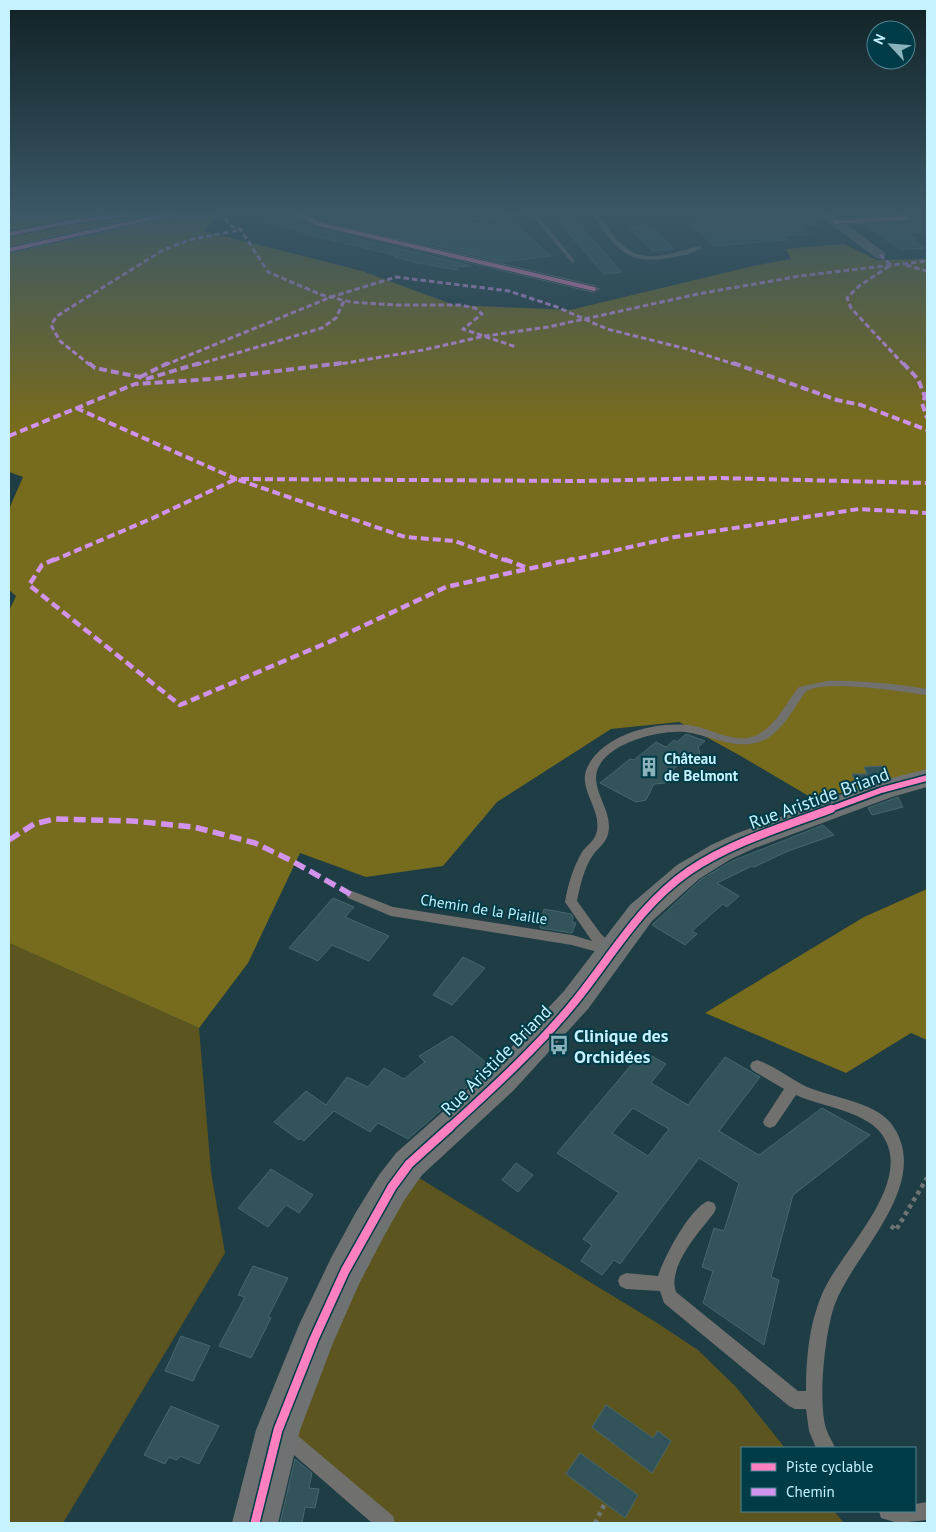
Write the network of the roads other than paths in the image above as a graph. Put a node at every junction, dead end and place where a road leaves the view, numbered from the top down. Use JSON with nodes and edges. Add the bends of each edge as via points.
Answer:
{"nodes":[{"id":1,"x":562,"y":281,"type":"edge"},
{"id":2,"x":594,"y":289,"type":"dead end"},
{"id":3,"x":927,"y":692,"type":"edge"},
{"id":4,"x":927,"y":778,"type":"edge"},
{"id":5,"x":352,"y":895,"type":"dead end"},
{"id":6,"x":612,"y":952,"type":"junction"},
{"id":7,"x":757,"y":1066,"type":"dead end"},
{"id":8,"x":793,"y":1088,"type":"junction"},
{"id":9,"x":770,"y":1122,"type":"dead end"},
{"id":10,"x":708,"y":1208,"type":"dead end"},
{"id":11,"x":626,"y":1281,"type":"dead end"},
{"id":12,"x":665,"y":1284,"type":"junction"},
{"id":13,"x":815,"y":1400,"type":"junction"},
{"id":14,"x":278,"y":1430,"type":"junction"},
{"id":15,"x":826,"y":1447,"type":"edge"},
{"id":16,"x":927,"y":1511,"type":"edge"},
{"id":17,"x":892,"y":1512,"type":"edge"},
{"id":18,"x":255,"y":1523,"type":"edge"},
{"id":19,"x":386,"y":1523,"type":"edge"}],
"edges":[{"from":1,"to":2,"type":"street"},
{"from":3,"to":6,"type":"lane","via":[[829,683],[803,690],[770,731],[755,740],[733,741],[695,730],[662,728],[629,736],[607,752],[592,769],[590,781],[600,804],[602,836],[588,851],[575,877],[571,902],[596,937]]},
{"from":4,"to":6,"type":"street","name":"Rue Aristide Briand","via":[[806,817],[721,852],[688,872],[641,913]]},
{"from":5,"to":6,"type":"lane","name":"Chemin de la Piaille","via":[[391,910],[572,940]]},
{"from":6,"to":14,"type":"street","name":"Rue Aristide Briand","via":[[558,1022],[501,1081],[408,1164],[345,1271]]},
{"from":7,"to":8,"type":"lane"},
{"from":8,"to":9,"type":"lane"},
{"from":8,"to":13,"type":"lane","via":[[863,1114],[884,1126],[896,1141],[900,1159],[895,1186],[831,1294],[820,1331]]},
{"from":10,"to":12,"type":"lane","via":[[676,1253]]},
{"from":11,"to":12,"type":"lane"},
{"from":12,"to":13,"type":"lane","via":[[670,1297],[795,1400]]},
{"from":13,"to":15,"type":"lane","via":[[817,1430]]},
{"from":14,"to":18,"type":"street","name":"Rue Aristide Briand"},
{"from":14,"to":19,"type":"lane"},
{"from":16,"to":17,"type":"lane","via":[[902,1515]]}]}
